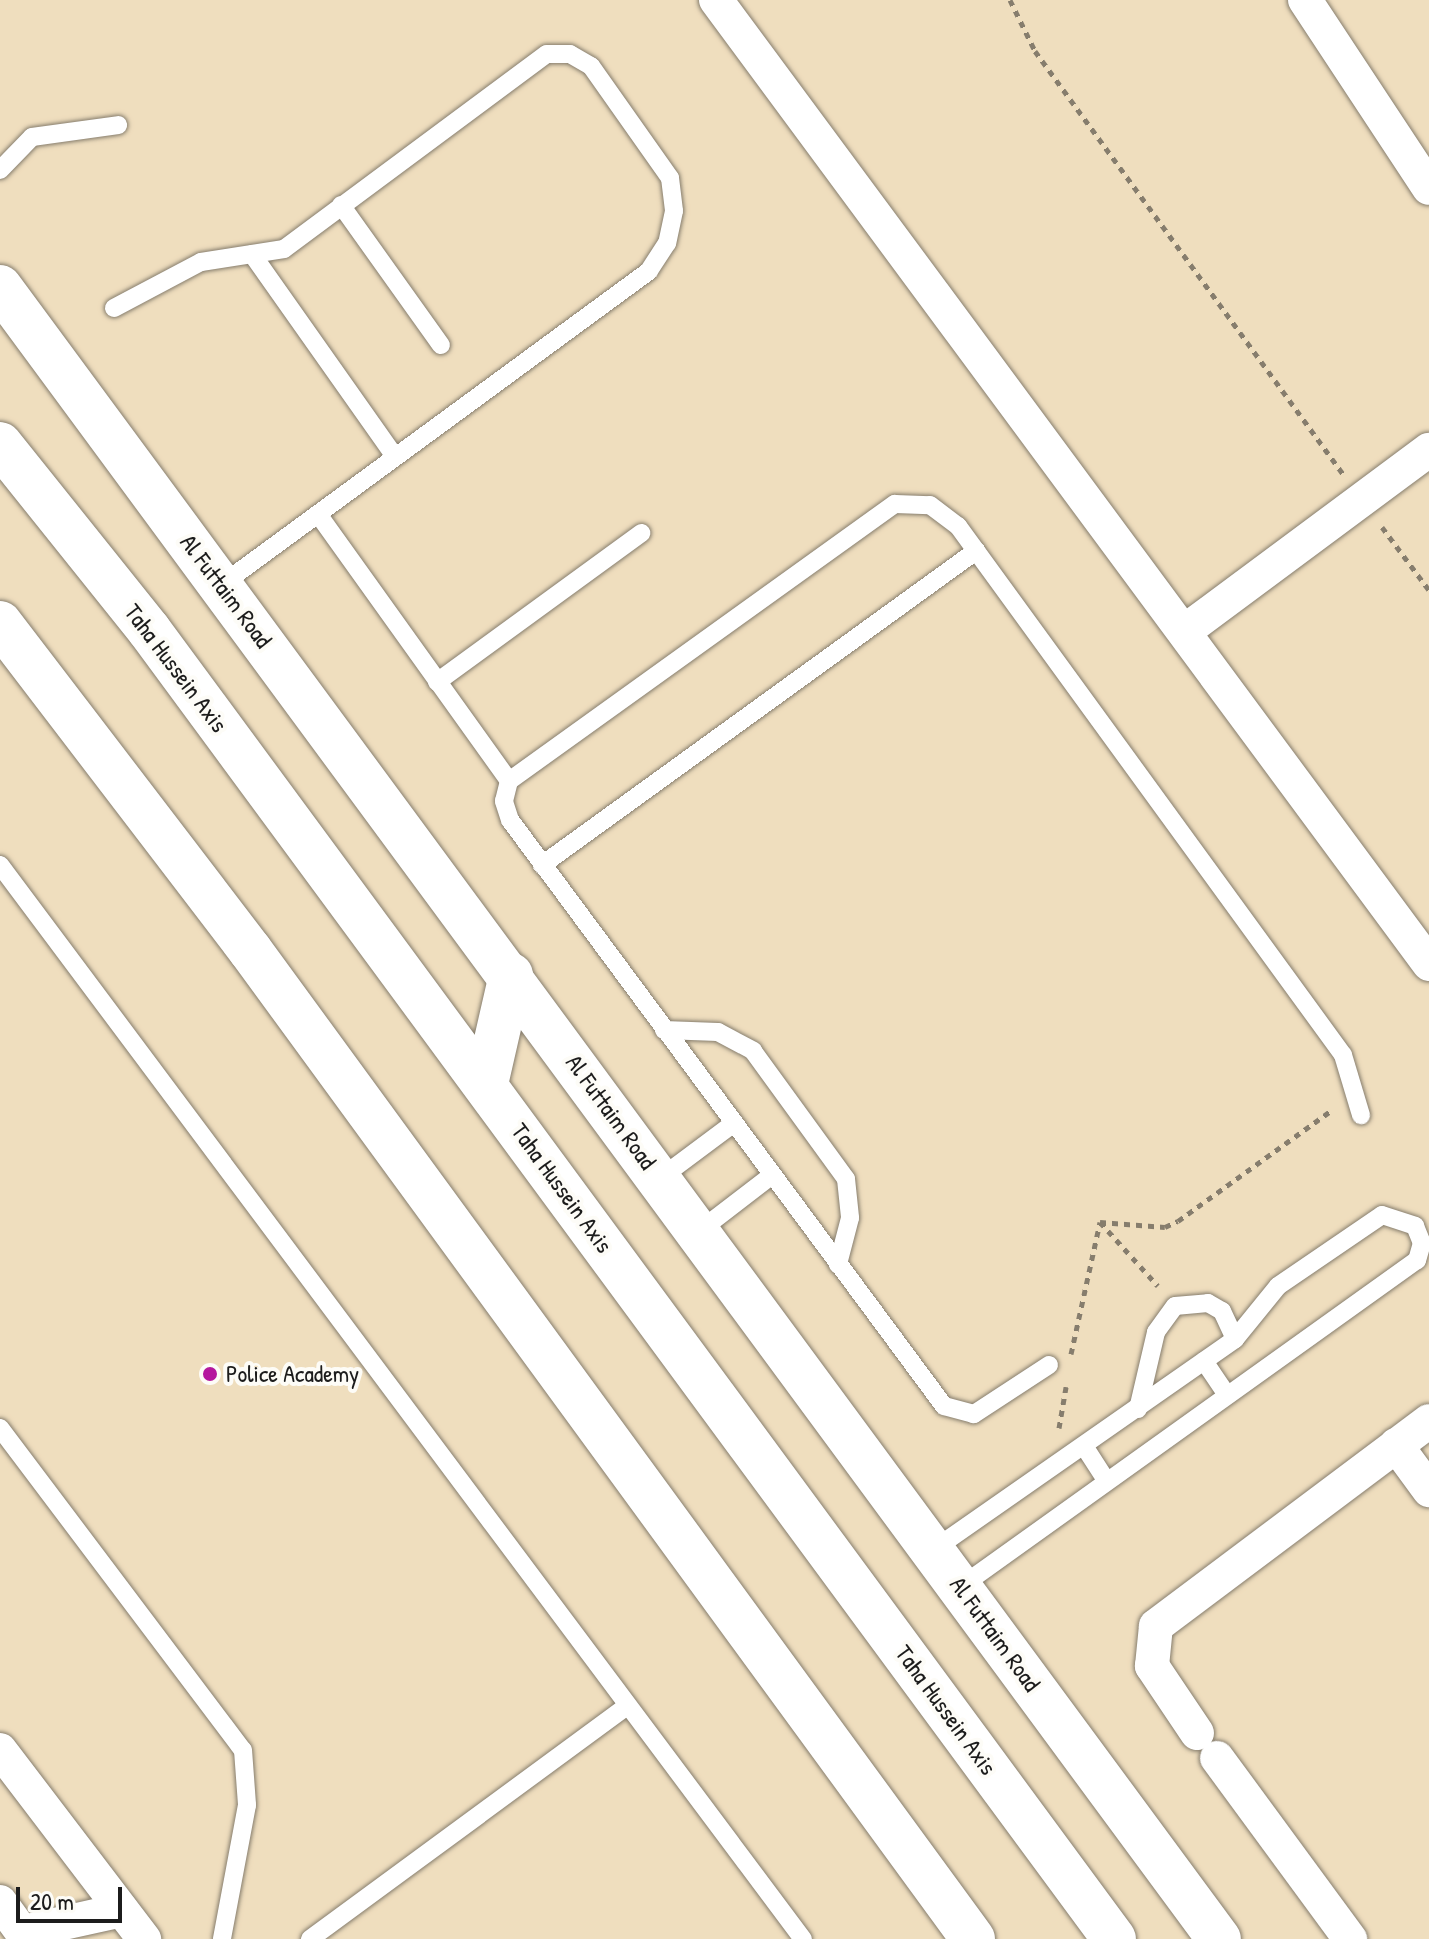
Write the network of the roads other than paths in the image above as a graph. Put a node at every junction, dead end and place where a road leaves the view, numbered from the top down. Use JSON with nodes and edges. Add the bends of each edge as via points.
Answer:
{"nodes":[{"id":1,"x":716,"y":0,"type":"edge"},
{"id":2,"x":1305,"y":0,"type":"edge"},
{"id":3,"x":118,"y":125,"type":"dead end"},
{"id":4,"x":0,"y":170,"type":"edge"},
{"id":5,"x":1429,"y":188,"type":"edge"},
{"id":6,"x":341,"y":205,"type":"junction"},
{"id":7,"x":252,"y":254,"type":"junction"},
{"id":8,"x":0,"y":287,"type":"edge"},
{"id":9,"x":114,"y":308,"type":"dead end"},
{"id":10,"x":441,"y":345,"type":"dead end"},
{"id":11,"x":0,"y":444,"type":"edge"},
{"id":12,"x":1429,"y":450,"type":"edge"},
{"id":13,"x":395,"y":457,"type":"junction"},
{"id":14,"x":318,"y":514,"type":"junction"},
{"id":15,"x":641,"y":533,"type":"dead end"},
{"id":16,"x":976,"y":551,"type":"junction"},
{"id":17,"x":221,"y":585,"type":"junction"},
{"id":18,"x":0,"y":623,"type":"edge"},
{"id":19,"x":1185,"y":631,"type":"junction"},
{"id":20,"x":437,"y":682,"type":"junction"},
{"id":21,"x":509,"y":781,"type":"junction"},
{"id":22,"x":0,"y":865,"type":"edge"},
{"id":23,"x":542,"y":865,"type":"junction"},
{"id":24,"x":1429,"y":964,"type":"edge"},
{"id":25,"x":511,"y":975,"type":"junction"},
{"id":26,"x":664,"y":1030,"type":"junction"},
{"id":27,"x":486,"y":1084,"type":"junction"},
{"id":28,"x":1361,"y":1115,"type":"dead end"},
{"id":29,"x":734,"y":1123,"type":"junction"},
{"id":30,"x":772,"y":1175,"type":"junction"},
{"id":31,"x":659,"y":1179,"type":"junction"},
{"id":32,"x":698,"y":1232,"type":"junction"},
{"id":33,"x":838,"y":1264,"type":"junction"},
{"id":34,"x":1235,"y":1339,"type":"junction"},
{"id":35,"x":1204,"y":1361,"type":"junction"},
{"id":36,"x":1049,"y":1365,"type":"dead end"},
{"id":37,"x":1227,"y":1395,"type":"junction"},
{"id":38,"x":1138,"y":1409,"type":"junction"},
{"id":39,"x":1429,"y":1421,"type":"edge"},
{"id":40,"x":0,"y":1428,"type":"edge"},
{"id":41,"x":1396,"y":1445,"type":"junction"},
{"id":42,"x":1084,"y":1446,"type":"junction"},
{"id":43,"x":1106,"y":1480,"type":"junction"},
{"id":44,"x":1429,"y":1490,"type":"edge"},
{"id":45,"x":933,"y":1550,"type":"junction"},
{"id":46,"x":960,"y":1587,"type":"junction"},
{"id":47,"x":624,"y":1708,"type":"junction"},
{"id":48,"x":0,"y":1750,"type":"edge"},
{"id":49,"x":0,"y":1902,"type":"edge"},
{"id":50,"x":122,"y":1910,"type":"junction"},
{"id":51,"x":17,"y":1935,"type":"edge"},
{"id":52,"x":144,"y":1939,"type":"edge"},
{"id":53,"x":222,"y":1939,"type":"edge"},
{"id":54,"x":310,"y":1939,"type":"edge"},
{"id":55,"x":803,"y":1939,"type":"edge"},
{"id":56,"x":973,"y":1939,"type":"edge"},
{"id":57,"x":1114,"y":1939,"type":"edge"},
{"id":58,"x":1219,"y":1939,"type":"edge"},
{"id":59,"x":1350,"y":1939,"type":"edge"}],
"edges":[{"from":1,"to":19,"type":"street"},
{"from":2,"to":5,"type":"street"},
{"from":3,"to":4,"type":"lane","via":[[32,137]]},
{"from":6,"to":7,"type":"lane","via":[[284,249]]},
{"from":6,"to":10,"type":"lane"},
{"from":6,"to":13,"type":"lane","via":[[547,54],[570,54],[591,66],[670,178],[674,211],[667,243],[649,271]]},
{"from":7,"to":9,"type":"lane","via":[[154,281]]},
{"from":7,"to":13,"type":"lane"},
{"from":8,"to":17,"type":"main road","name":"Al Futtaim Road"},
{"from":11,"to":27,"type":"main road","name":"Taha Hussein Axis","via":[[149,630]]},
{"from":12,"to":19,"type":"street"},
{"from":13,"to":14,"type":"lane"},
{"from":14,"to":17,"type":"lane"},
{"from":14,"to":20,"type":"lane"},
{"from":15,"to":20,"type":"lane"},
{"from":16,"to":21,"type":"lane","via":[[946,514],[895,504]]},
{"from":16,"to":23,"type":"lane"},
{"from":16,"to":28,"type":"lane","via":[[1343,1055]]},
{"from":17,"to":25,"type":"main road","name":"Al Futtaim Road"},
{"from":18,"to":56,"type":"main road","via":[[250,950]]},
{"from":19,"to":24,"type":"street"},
{"from":20,"to":21,"type":"lane"},
{"from":21,"to":23,"type":"lane","via":[[504,801],[510,820]]},
{"from":22,"to":47,"type":"lane"},
{"from":23,"to":26,"type":"lane"},
{"from":25,"to":27,"type":"main road"},
{"from":25,"to":31,"type":"main road","name":"Al Futtaim Road"},
{"from":26,"to":29,"type":"lane"},
{"from":26,"to":33,"type":"lane","via":[[718,1032],[753,1051],[846,1179],[850,1218]]},
{"from":27,"to":57,"type":"main road","name":"Taha Hussein Axis"},
{"from":29,"to":30,"type":"lane"},
{"from":29,"to":31,"type":"lane"},
{"from":30,"to":32,"type":"lane"},
{"from":30,"to":33,"type":"lane"},
{"from":31,"to":32,"type":"main road","name":"Al Futtaim Road"},
{"from":32,"to":45,"type":"main road","name":"Al Futtaim Road"},
{"from":33,"to":36,"type":"lane","via":[[952,1413],[974,1414]]},
{"from":34,"to":35,"type":"lane"},
{"from":34,"to":37,"type":"lane","via":[[1278,1286],[1382,1215],[1415,1226],[1422,1243],[1417,1260]]},
{"from":34,"to":38,"type":"lane","via":[[1222,1311],[1208,1303],[1175,1306],[1156,1332]]},
{"from":35,"to":37,"type":"lane"},
{"from":35,"to":38,"type":"lane"},
{"from":37,"to":43,"type":"lane"},
{"from":38,"to":42,"type":"lane"},
{"from":39,"to":41,"type":"street"},
{"from":40,"to":53,"type":"lane","via":[[243,1750],[247,1805]]},
{"from":41,"to":44,"type":"street"},
{"from":41,"to":59,"type":"street","via":[[1156,1626],[1152,1666]]},
{"from":42,"to":43,"type":"lane"},
{"from":42,"to":45,"type":"lane"},
{"from":43,"to":46,"type":"lane"},
{"from":45,"to":46,"type":"main road","name":"Al Futtaim Road"},
{"from":46,"to":58,"type":"main road","name":"Al Futtaim Road"},
{"from":47,"to":54,"type":"lane"},
{"from":47,"to":55,"type":"lane"},
{"from":48,"to":50,"type":"street"},
{"from":49,"to":51,"type":"street"},
{"from":50,"to":51,"type":"street"},
{"from":50,"to":52,"type":"street"}]}
